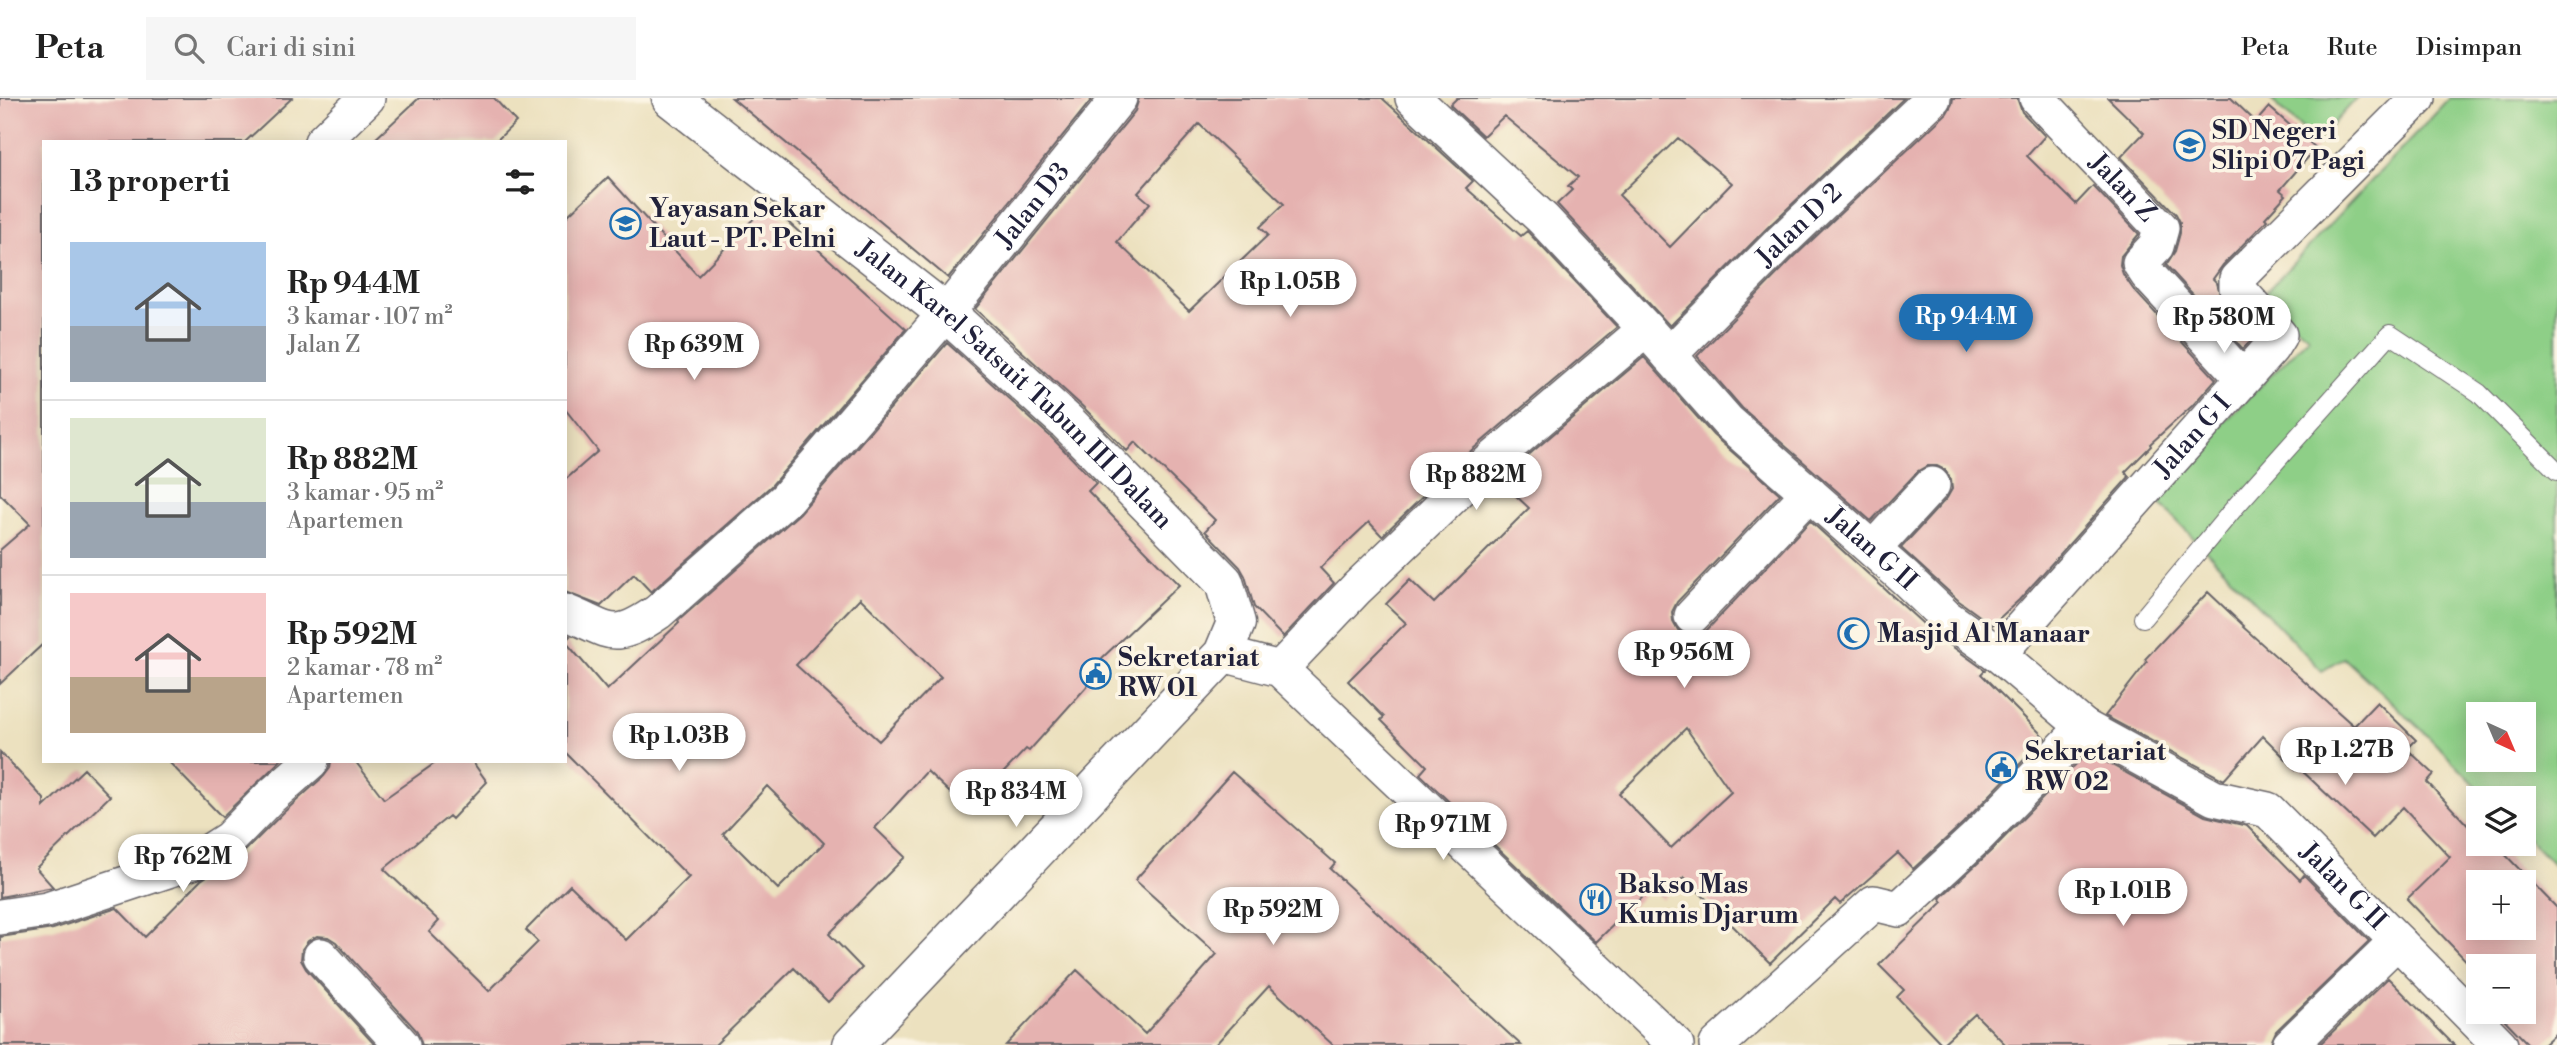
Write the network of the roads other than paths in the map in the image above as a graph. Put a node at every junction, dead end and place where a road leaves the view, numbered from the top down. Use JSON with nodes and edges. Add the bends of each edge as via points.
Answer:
{"nodes":[{"id":1,"x":367,"y":98,"type":"edge"},
{"id":2,"x":671,"y":98,"type":"edge"},
{"id":3,"x":1119,"y":98,"type":"edge"},
{"id":4,"x":1413,"y":98,"type":"edge"},
{"id":5,"x":1933,"y":98,"type":"edge"},
{"id":6,"x":2037,"y":98,"type":"edge"},
{"id":7,"x":2418,"y":98,"type":"edge"},
{"id":8,"x":324,"y":140,"type":"edge"},
{"id":9,"x":946,"y":313,"type":"junction"},
{"id":10,"x":1646,"y":329,"type":"junction"},
{"id":11,"x":1669,"y":355,"type":"junction"},
{"id":12,"x":2242,"y":377,"type":"junction"},
{"id":13,"x":2557,"y":471,"type":"edge"},
{"id":14,"x":1932,"y":485,"type":"dead end"},
{"id":15,"x":1809,"y":493,"type":"junction"},
{"id":16,"x":1872,"y":549,"type":"junction"},
{"id":17,"x":567,"y":613,"type":"edge"},
{"id":18,"x":1692,"y":616,"type":"dead end"},
{"id":19,"x":2143,"y":618,"type":"dead end"},
{"id":20,"x":1223,"y":654,"type":"junction"},
{"id":21,"x":1998,"y":654,"type":"junction"},
{"id":22,"x":1280,"y":669,"type":"junction"},
{"id":23,"x":2084,"y":727,"type":"junction"},
{"id":24,"x":309,"y":763,"type":"edge"},
{"id":25,"x":0,"y":917,"type":"edge"},
{"id":26,"x":2397,"y":941,"type":"junction"},
{"id":27,"x":321,"y":956,"type":"dead end"},
{"id":28,"x":402,"y":1045,"type":"edge"},
{"id":29,"x":852,"y":1045,"type":"edge"},
{"id":30,"x":1676,"y":1045,"type":"edge"},
{"id":31,"x":1717,"y":1045,"type":"edge"},
{"id":32,"x":2290,"y":1045,"type":"edge"},
{"id":33,"x":2500,"y":1045,"type":"edge"}],
"edges":[{"from":1,"to":8,"type":"street"},
{"from":2,"to":9,"type":"street","name":"Jalan Karel Satsuit Tubun III Dalam"},
{"from":3,"to":9,"type":"street","name":"Jalan D3"},
{"from":4,"to":10,"type":"street","name":"Jalan G II","via":[[1543,219]]},
{"from":5,"to":11,"type":"street","name":"Jalan D 2"},
{"from":6,"to":12,"type":"street","name":"Jalan Z","via":[[2161,228],[2155,246],[2140,263]]},
{"from":7,"to":12,"type":"street","name":"Jalan G I","via":[[2238,279],[2237,288],[2279,335]]},
{"from":9,"to":17,"type":"street","name":"Jalan D3","via":[[785,500],[658,612],[637,627],[609,633]]},
{"from":9,"to":20,"type":"street","name":"Jalan Karel Satsuit Tubun III Dalam","via":[[1067,422],[1224,582],[1236,623]]},
{"from":10,"to":11,"type":"street","name":"Jalan G II"},
{"from":10,"to":22,"type":"street","via":[[1480,470]]},
{"from":11,"to":15,"type":"street","name":"Jalan G II","via":[[1728,422]]},
{"from":12,"to":21,"type":"street","name":"Jalan G I"},
{"from":13,"to":19,"type":"lane","via":[[2479,393],[2390,334]]},
{"from":14,"to":16,"type":"street"},
{"from":15,"to":16,"type":"street","name":"Jalan G II"},
{"from":15,"to":18,"type":"street"},
{"from":16,"to":21,"type":"street","name":"Jalan G II","via":[[1946,617]]},
{"from":20,"to":22,"type":"street"},
{"from":20,"to":29,"type":"street"},
{"from":21,"to":23,"type":"street","name":"Jalan G II"},
{"from":22,"to":30,"type":"street"},
{"from":23,"to":26,"type":"street","name":"Jalan G II","via":[[2214,798],[2267,810]]},
{"from":23,"to":31,"type":"street","via":[[1899,909],[1874,903]]},
{"from":24,"to":25,"type":"street","via":[[229,839],[195,861],[47,910]]},
{"from":26,"to":32,"type":"street"},
{"from":26,"to":33,"type":"street","name":"Jalan G II"},
{"from":27,"to":28,"type":"street"}]}
